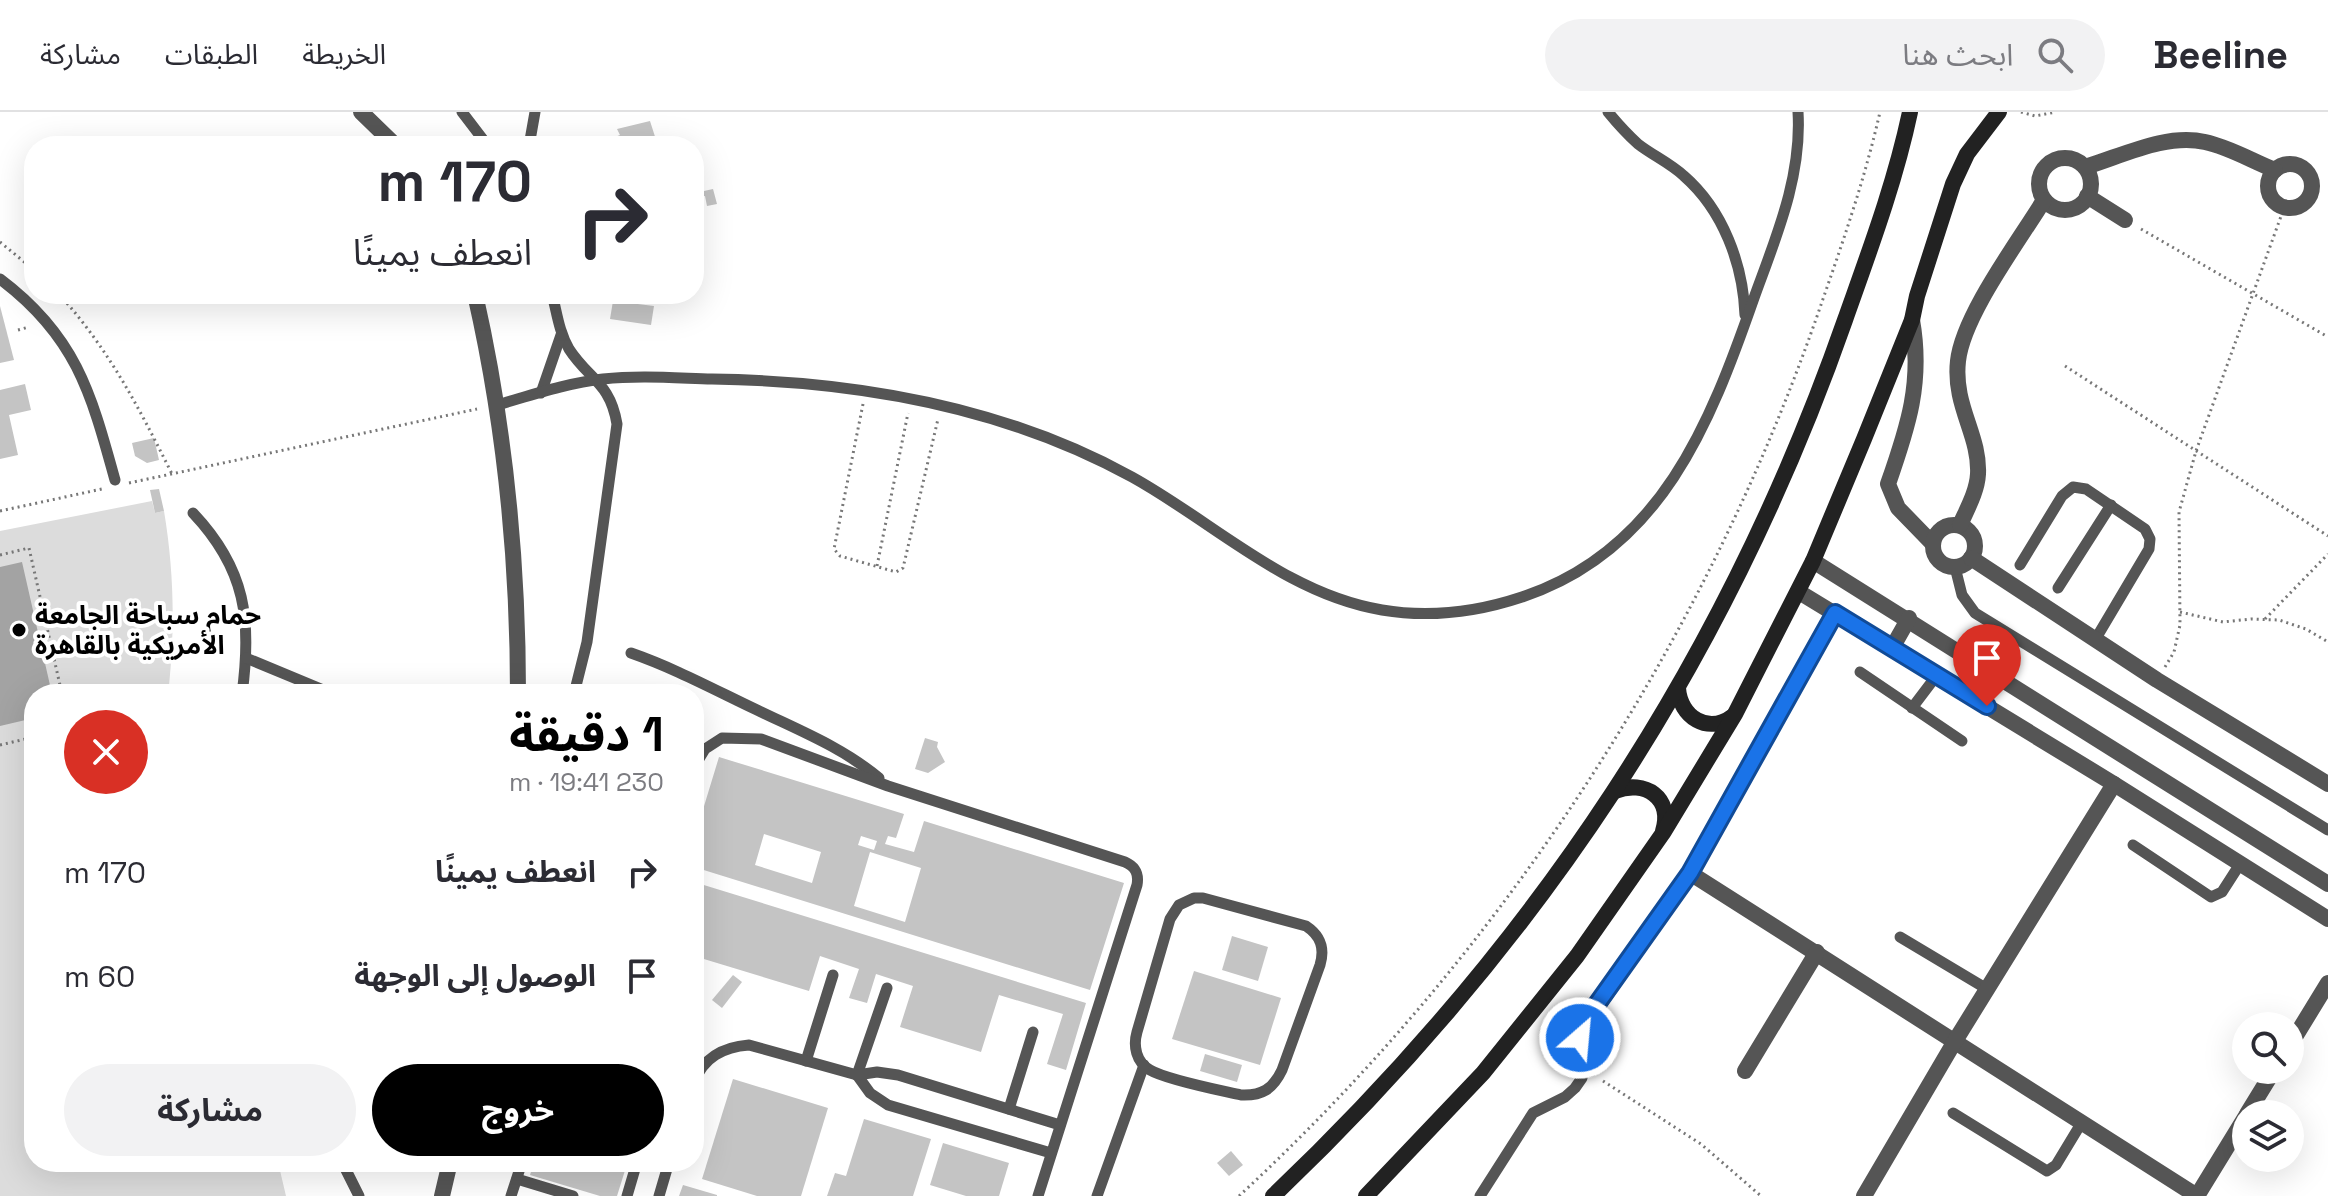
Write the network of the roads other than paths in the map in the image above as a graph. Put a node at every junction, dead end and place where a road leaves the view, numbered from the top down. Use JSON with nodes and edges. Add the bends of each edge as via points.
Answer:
{"nodes":[{"id":1,"x":361,"y":112,"type":"edge"},
{"id":2,"x":462,"y":112,"type":"edge"},
{"id":3,"x":535,"y":112,"type":"edge"},
{"id":4,"x":1608,"y":112,"type":"edge"},
{"id":5,"x":1798,"y":112,"type":"edge"},
{"id":6,"x":1910,"y":112,"type":"edge"},
{"id":7,"x":1999,"y":112,"type":"edge"},
{"id":8,"x":386,"y":136,"type":"edge"},
{"id":9,"x":480,"y":136,"type":"edge"},
{"id":10,"x":530,"y":136,"type":"edge"},
{"id":11,"x":2085,"y":167,"type":"junction"},
{"id":12,"x":2275,"y":170,"type":"junction"},
{"id":13,"x":2087,"y":196,"type":"junction"},
{"id":14,"x":2044,"y":200,"type":"junction"},
{"id":15,"x":2125,"y":220,"type":"road end"},
{"id":16,"x":0,"y":279,"type":"edge"},
{"id":17,"x":24,"y":301,"type":"edge"},
{"id":18,"x":27,"y":304,"type":"edge"},
{"id":19,"x":477,"y":304,"type":"edge"},
{"id":20,"x":554,"y":304,"type":"edge"},
{"id":21,"x":1912,"y":320,"type":"junction"},
{"id":22,"x":1745,"y":324,"type":"junction"},
{"id":23,"x":561,"y":335,"type":"junction"},
{"id":24,"x":599,"y":379,"type":"junction"},
{"id":25,"x":541,"y":393,"type":"junction"},
{"id":26,"x":497,"y":405,"type":"junction"},
{"id":27,"x":115,"y":480,"type":"dead end"},
{"id":28,"x":2111,"y":505,"type":"junction"},
{"id":29,"x":193,"y":513,"type":"dead end"},
{"id":30,"x":1960,"y":525,"type":"junction"},
{"id":31,"x":1932,"y":543,"type":"junction"},
{"id":32,"x":1971,"y":558,"type":"junction"},
{"id":33,"x":1813,"y":561,"type":"junction"},
{"id":34,"x":2020,"y":565,"type":"dead end"},
{"id":35,"x":1955,"y":567,"type":"junction"},
{"id":36,"x":2058,"y":588,"type":"dead end"},
{"id":37,"x":1799,"y":592,"type":"junction"},
{"id":38,"x":1835,"y":613,"type":"junction"},
{"id":39,"x":1909,"y":618,"type":"junction"},
{"id":40,"x":2095,"y":640,"type":"junction"},
{"id":41,"x":1892,"y":648,"type":"junction"},
{"id":42,"x":631,"y":653,"type":"dead end"},
{"id":43,"x":246,"y":658,"type":"junction"},
{"id":44,"x":1860,"y":672,"type":"dead end"},
{"id":45,"x":1937,"y":675,"type":"junction"},
{"id":46,"x":243,"y":684,"type":"edge"},
{"id":47,"x":309,"y":684,"type":"edge"},
{"id":48,"x":518,"y":684,"type":"edge"},
{"id":49,"x":576,"y":684,"type":"edge"},
{"id":50,"x":1678,"y":688,"type":"junction"},
{"id":51,"x":1912,"y":708,"type":"junction"},
{"id":52,"x":1735,"y":714,"type":"junction"},
{"id":53,"x":1962,"y":741,"type":"dead end"},
{"id":54,"x":704,"y":752,"type":"edge"},
{"id":55,"x":2114,"y":784,"type":"junction"},
{"id":56,"x":2328,"y":784,"type":"edge"},
{"id":57,"x":888,"y":786,"type":"junction"},
{"id":58,"x":1615,"y":791,"type":"junction"},
{"id":59,"x":2328,"y":830,"type":"edge"},
{"id":60,"x":1663,"y":833,"type":"junction"},
{"id":61,"x":2133,"y":845,"type":"dead end"},
{"id":62,"x":2240,"y":864,"type":"junction"},
{"id":63,"x":1690,"y":873,"type":"junction"},
{"id":64,"x":2328,"y":884,"type":"edge"},
{"id":65,"x":2328,"y":919,"type":"edge"},
{"id":66,"x":1900,"y":937,"type":"dead end"},
{"id":67,"x":1817,"y":952,"type":"junction"},
{"id":68,"x":833,"y":975,"type":"dead end"},
{"id":69,"x":2328,"y":983,"type":"edge"},
{"id":70,"x":887,"y":988,"type":"dead end"},
{"id":71,"x":1987,"y":989,"type":"junction"},
{"id":72,"x":2304,"y":1022,"type":"edge"},
{"id":73,"x":1033,"y":1032,"type":"dead end"},
{"id":74,"x":1955,"y":1041,"type":"junction"},
{"id":75,"x":704,"y":1059,"type":"edge"},
{"id":76,"x":707,"y":1060,"type":"junction"},
{"id":77,"x":806,"y":1061,"type":"junction"},
{"id":78,"x":1587,"y":1064,"type":"joint"},
{"id":79,"x":704,"y":1065,"type":"edge"},
{"id":80,"x":1144,"y":1065,"type":"junction"},
{"id":81,"x":1745,"y":1071,"type":"dead end"},
{"id":82,"x":857,"y":1075,"type":"junction"},
{"id":83,"x":1009,"y":1109,"type":"junction"},
{"id":84,"x":1953,"y":1113,"type":"dead end"},
{"id":85,"x":2082,"y":1122,"type":"junction"},
{"id":86,"x":1060,"y":1125,"type":"junction"},
{"id":87,"x":2232,"y":1139,"type":"edge"},
{"id":88,"x":1051,"y":1153,"type":"junction"},
{"id":89,"x":347,"y":1172,"type":"edge"},
{"id":90,"x":448,"y":1172,"type":"edge"},
{"id":91,"x":519,"y":1172,"type":"edge"},
{"id":92,"x":634,"y":1172,"type":"edge"},
{"id":93,"x":666,"y":1172,"type":"edge"},
{"id":94,"x":517,"y":1179,"type":"junction"},
{"id":95,"x":1380,"y":1189,"type":"edge"},
{"id":96,"x":359,"y":1196,"type":"edge"},
{"id":97,"x":442,"y":1196,"type":"edge"},
{"id":98,"x":511,"y":1196,"type":"edge"},
{"id":99,"x":573,"y":1196,"type":"edge"},
{"id":100,"x":627,"y":1196,"type":"edge"},
{"id":101,"x":659,"y":1196,"type":"edge"},
{"id":102,"x":1038,"y":1196,"type":"edge"},
{"id":103,"x":1097,"y":1196,"type":"edge"},
{"id":104,"x":1273,"y":1196,"type":"edge"},
{"id":105,"x":1366,"y":1196,"type":"edge"},
{"id":106,"x":1480,"y":1196,"type":"edge"},
{"id":107,"x":1864,"y":1196,"type":"edge"},
{"id":108,"x":2197,"y":1196,"type":"edge"}],
"edges":[{"from":1,"to":8,"type":"street"},
{"from":2,"to":9,"type":"lane"},
{"from":3,"to":10,"type":"lane"},
{"from":4,"to":22,"type":"lane","via":[[1638,144],[1684,176],[1718,219],[1739,269]]},
{"from":5,"to":22,"type":"lane","via":[[1794,176]]},
{"from":6,"to":50,"type":"main road","via":[[1858,284],[1796,450]]},
{"from":7,"to":21,"type":"main road","via":[[1967,154],[1953,184]]},
{"from":11,"to":12,"type":"street","via":[[2186,139]]},
{"from":11,"to":13,"type":"street"},
{"from":11,"to":14,"type":"street","via":[[2063,158],[2048,164],[2039,177]]},
{"from":12,"to":12,"type":"street","via":[[2268,184],[2277,204],[2299,207],[2312,181],[2296,165]]},
{"from":13,"to":14,"type":"street","via":[[2067,209]]},
{"from":13,"to":15,"type":"street"},
{"from":14,"to":30,"type":"street","via":[[1962,341],[1958,388],[1978,475]]},
{"from":16,"to":17,"type":"lane"},
{"from":18,"to":27,"type":"lane","via":[[78,367]]},
{"from":19,"to":26,"type":"street"},
{"from":20,"to":23,"type":"lane"},
{"from":21,"to":31,"type":"street","via":[[1912,407],[1888,484],[1898,508]]},
{"from":21,"to":33,"type":"main road"},
{"from":22,"to":24,"type":"lane","via":[[1705,425],[1635,527],[1606,553],[1549,586],[1500,605],[1422,614],[1345,602],[1308,588],[1128,475],[1006,423],[941,404],[809,382]]},
{"from":23,"to":24,"type":"lane"},
{"from":23,"to":25,"type":"lane"},
{"from":24,"to":25,"type":"lane"},
{"from":24,"to":49,"type":"lane","via":[[615,412],[617,436]]},
{"from":25,"to":26,"type":"lane"},
{"from":26,"to":48,"type":"street","via":[[514,548]]},
{"from":28,"to":34,"type":"lane","via":[[2080,487],[2066,490]]},
{"from":28,"to":36,"type":"lane"},
{"from":28,"to":40,"type":"lane","via":[[2145,529],[2149,549]]},
{"from":29,"to":43,"type":"lane","via":[[219,543],[238,578],[245,604]]},
{"from":30,"to":31,"type":"street","via":[[1945,526]]},
{"from":30,"to":32,"type":"street","via":[[1974,538]]},
{"from":31,"to":35,"type":"street","via":[[1941,562]]},
{"from":32,"to":35,"type":"street"},
{"from":32,"to":40,"type":"street"},
{"from":33,"to":37,"type":"main road"},
{"from":33,"to":39,"type":"street"},
{"from":35,"to":59,"type":"lane","via":[[1962,595],[1975,613]]},
{"from":37,"to":38,"type":"street"},
{"from":37,"to":52,"type":"main road"},
{"from":38,"to":41,"type":"street"},
{"from":38,"to":63,"type":"street"},
{"from":39,"to":41,"type":"street"},
{"from":39,"to":64,"type":"street"},
{"from":40,"to":56,"type":"street"},
{"from":41,"to":45,"type":"street"},
{"from":42,"to":57,"type":"lane","via":[[817,738]]},
{"from":43,"to":46,"type":"lane"},
{"from":43,"to":47,"type":"lane"},
{"from":44,"to":51,"type":"lane"},
{"from":45,"to":51,"type":"lane"},
{"from":45,"to":55,"type":"street"},
{"from":50,"to":52,"type":"main road","via":[[1682,708],[1698,721],[1717,723]]},
{"from":50,"to":58,"type":"main road"},
{"from":51,"to":53,"type":"lane"},
{"from":52,"to":60,"type":"main road"},
{"from":54,"to":57,"type":"lane","via":[[714,742],[746,737]]},
{"from":55,"to":62,"type":"street"},
{"from":55,"to":71,"type":"street"},
{"from":57,"to":86,"type":"lane","via":[[1125,862],[1137,873]]},
{"from":58,"to":60,"type":"main road","via":[[1635,786],[1654,794],[1665,812]]},
{"from":58,"to":104,"type":"main road","via":[[1531,911],[1439,1025]]},
{"from":60,"to":95,"type":"main road","via":[[1531,1015]]},
{"from":61,"to":62,"type":"lane","via":[[2211,897],[2222,892]]},
{"from":62,"to":65,"type":"street"},
{"from":63,"to":67,"type":"street"},
{"from":63,"to":78,"type":"street","via":[[1583,1027],[1580,1046]]},
{"from":66,"to":71,"type":"lane"},
{"from":67,"to":74,"type":"street"},
{"from":67,"to":81,"type":"street"},
{"from":68,"to":77,"type":"lane"},
{"from":69,"to":72,"type":"street"},
{"from":70,"to":82,"type":"lane"},
{"from":71,"to":74,"type":"street"},
{"from":73,"to":83,"type":"lane"},
{"from":74,"to":85,"type":"street"},
{"from":74,"to":107,"type":"street"},
{"from":75,"to":76,"type":"lane"},
{"from":76,"to":77,"type":"lane","via":[[719,1051],[749,1045]]},
{"from":76,"to":79,"type":"lane"},
{"from":77,"to":82,"type":"lane"},
{"from":78,"to":106,"type":"lane","via":[[1575,1088],[1533,1113]]},
{"from":80,"to":80,"type":"lane","via":[[1135,1040],[1170,919],[1179,905],[1203,898],[1313,931],[1322,947],[1320,965],[1282,1070],[1268,1090],[1241,1095],[1159,1074]]},
{"from":80,"to":103,"type":"lane"},
{"from":82,"to":83,"type":"lane","via":[[898,1075]]},
{"from":82,"to":88,"type":"lane","via":[[888,1105]]},
{"from":83,"to":86,"type":"lane"},
{"from":84,"to":85,"type":"lane","via":[[2047,1171]]},
{"from":85,"to":108,"type":"street"},
{"from":86,"to":88,"type":"lane"},
{"from":87,"to":108,"type":"street"},
{"from":88,"to":102,"type":"lane"},
{"from":89,"to":96,"type":"lane"},
{"from":90,"to":97,"type":"street"},
{"from":91,"to":94,"type":"lane"},
{"from":92,"to":100,"type":"lane"},
{"from":93,"to":101,"type":"lane"},
{"from":94,"to":98,"type":"lane"},
{"from":94,"to":99,"type":"lane"},
{"from":95,"to":105,"type":"main road"}]}
